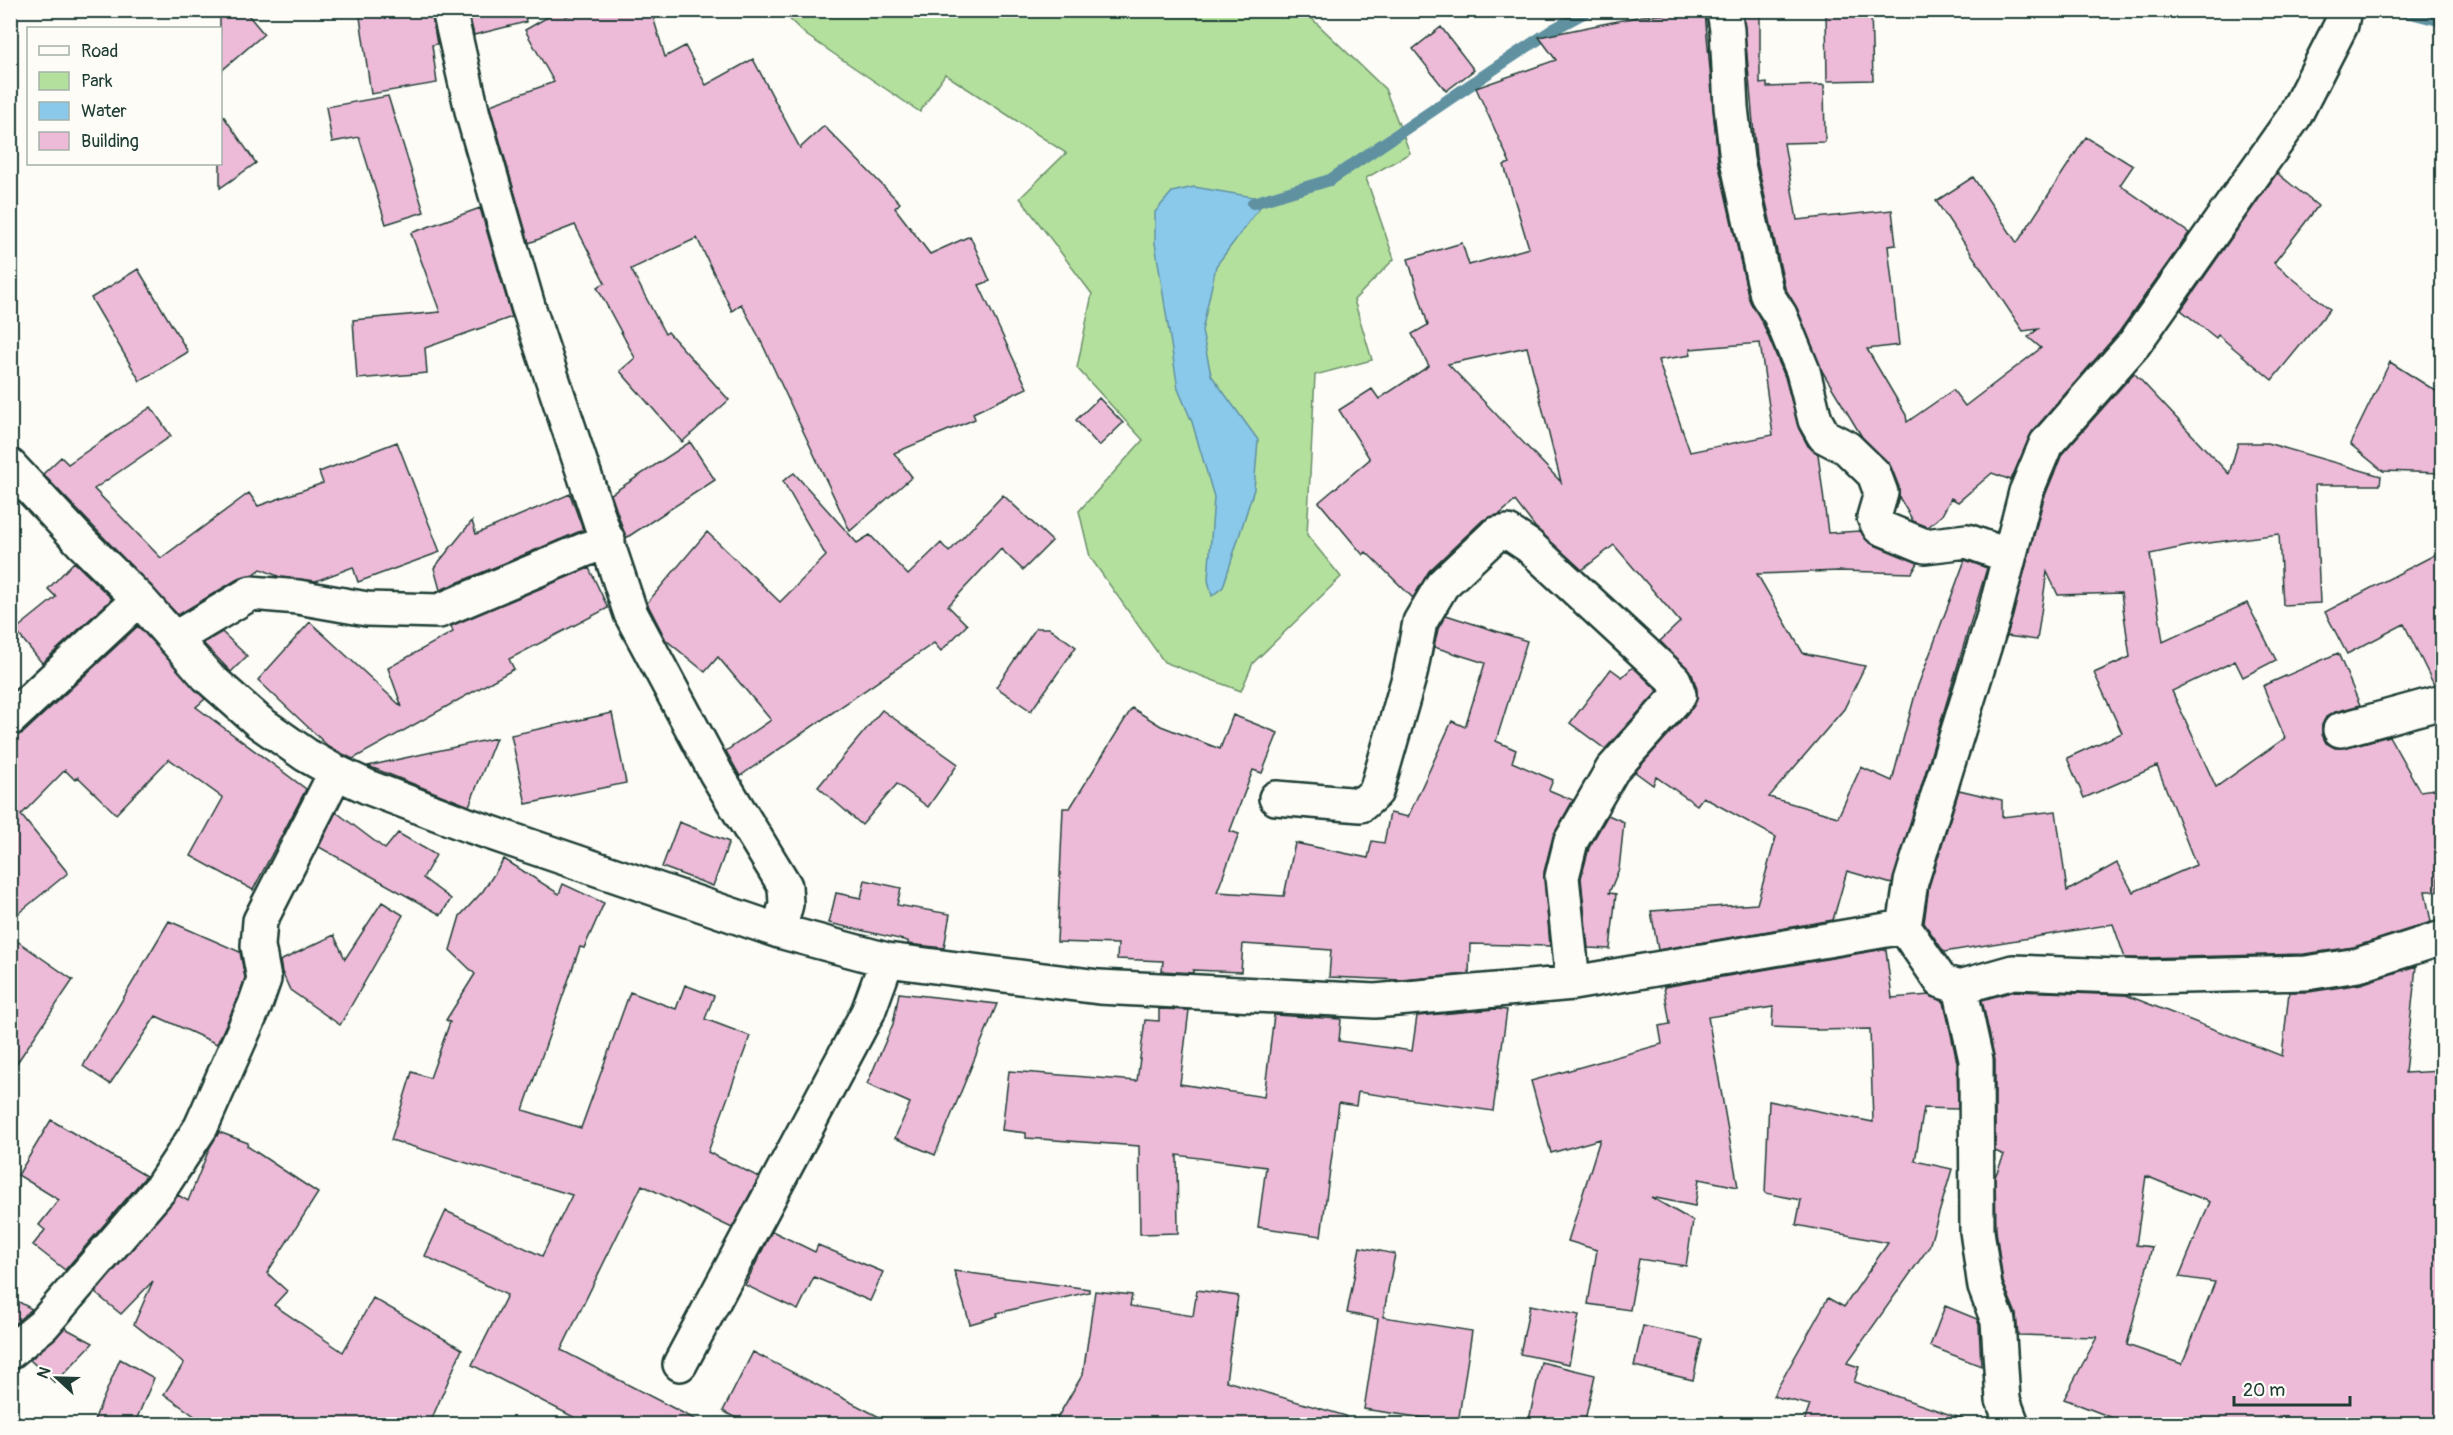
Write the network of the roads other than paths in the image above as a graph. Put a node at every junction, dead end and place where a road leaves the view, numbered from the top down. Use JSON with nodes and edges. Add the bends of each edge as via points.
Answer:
{"nodes":[{"id":1,"x":449,"y":10,"type":"edge"},
{"id":2,"x":1724,"y":10,"type":"edge"},
{"id":3,"x":2343,"y":18,"type":"edge"},
{"id":4,"x":10,"y":466,"type":"edge"},
{"id":5,"x":608,"y":540,"type":"junction"},
{"id":6,"x":2009,"y":556,"type":"junction"},
{"id":7,"x":139,"y":599,"type":"junction"},
{"id":8,"x":174,"y":639,"type":"junction"},
{"id":9,"x":2442,"y":702,"type":"edge"},
{"id":10,"x":10,"y":719,"type":"edge"},
{"id":11,"x":2340,"y":730,"type":"dead end"},
{"id":12,"x":336,"y":772,"type":"junction"},
{"id":13,"x":1276,"y":798,"type":"dead end"},
{"id":14,"x":1904,"y":927,"type":"junction"},
{"id":15,"x":779,"y":931,"type":"junction"},
{"id":16,"x":2442,"y":938,"type":"edge"},
{"id":17,"x":887,"y":960,"type":"junction"},
{"id":18,"x":1573,"y":983,"type":"junction"},
{"id":19,"x":1960,"y":987,"type":"junction"},
{"id":20,"x":10,"y":1352,"type":"edge"},
{"id":21,"x":680,"y":1364,"type":"dead end"},
{"id":22,"x":2012,"y":1425,"type":"edge"}],
"edges":[{"from":1,"to":5,"type":"street","via":[[473,115],[528,306]]},
{"from":2,"to":6,"type":"street","via":[[1737,160],[1758,255],[1767,295],[1780,315],[1803,371],[1815,420],[1824,436],[1846,447],[1874,474],[1881,493],[1874,517],[1879,527],[1925,546],[1967,541]]},
{"from":3,"to":6,"type":"street","via":[[2294,117],[2133,344],[2046,444],[2026,492]]},
{"from":4,"to":7,"type":"street"},
{"from":5,"to":8,"type":"street","via":[[439,611],[367,609],[251,593]]},
{"from":5,"to":15,"type":"street","via":[[631,614],[716,773],[785,886],[786,904]]},
{"from":6,"to":14,"type":"street","via":[[1911,882]]},
{"from":7,"to":8,"type":"street"},
{"from":7,"to":10,"type":"street"},
{"from":8,"to":12,"type":"street","via":[[207,676],[259,722]]},
{"from":9,"to":11,"type":"street"},
{"from":12,"to":15,"type":"street","via":[[465,824]]},
{"from":12,"to":20,"type":"street","via":[[260,921],[258,946],[264,979],[201,1127],[160,1189],[43,1325]]},
{"from":13,"to":18,"type":"street","via":[[1361,805],[1376,792],[1410,674],[1420,622],[1442,585],[1496,534],[1508,532],[1529,546],[1674,680],[1679,695],[1612,770],[1571,841],[1562,877]]},
{"from":14,"to":18,"type":"street"},
{"from":14,"to":19,"type":"street","via":[[1941,981]]},
{"from":15,"to":17,"type":"street"},
{"from":16,"to":19,"type":"street","via":[[2358,964],[2306,973],[2144,977],[2013,972]]},
{"from":17,"to":18,"type":"street","via":[[1099,987],[1375,1001]]},
{"from":17,"to":21,"type":"street","via":[[868,1012]]},
{"from":19,"to":22,"type":"street","via":[[1976,1060],[1977,1231],[1985,1287],[1998,1321],[2003,1400]]}]}
